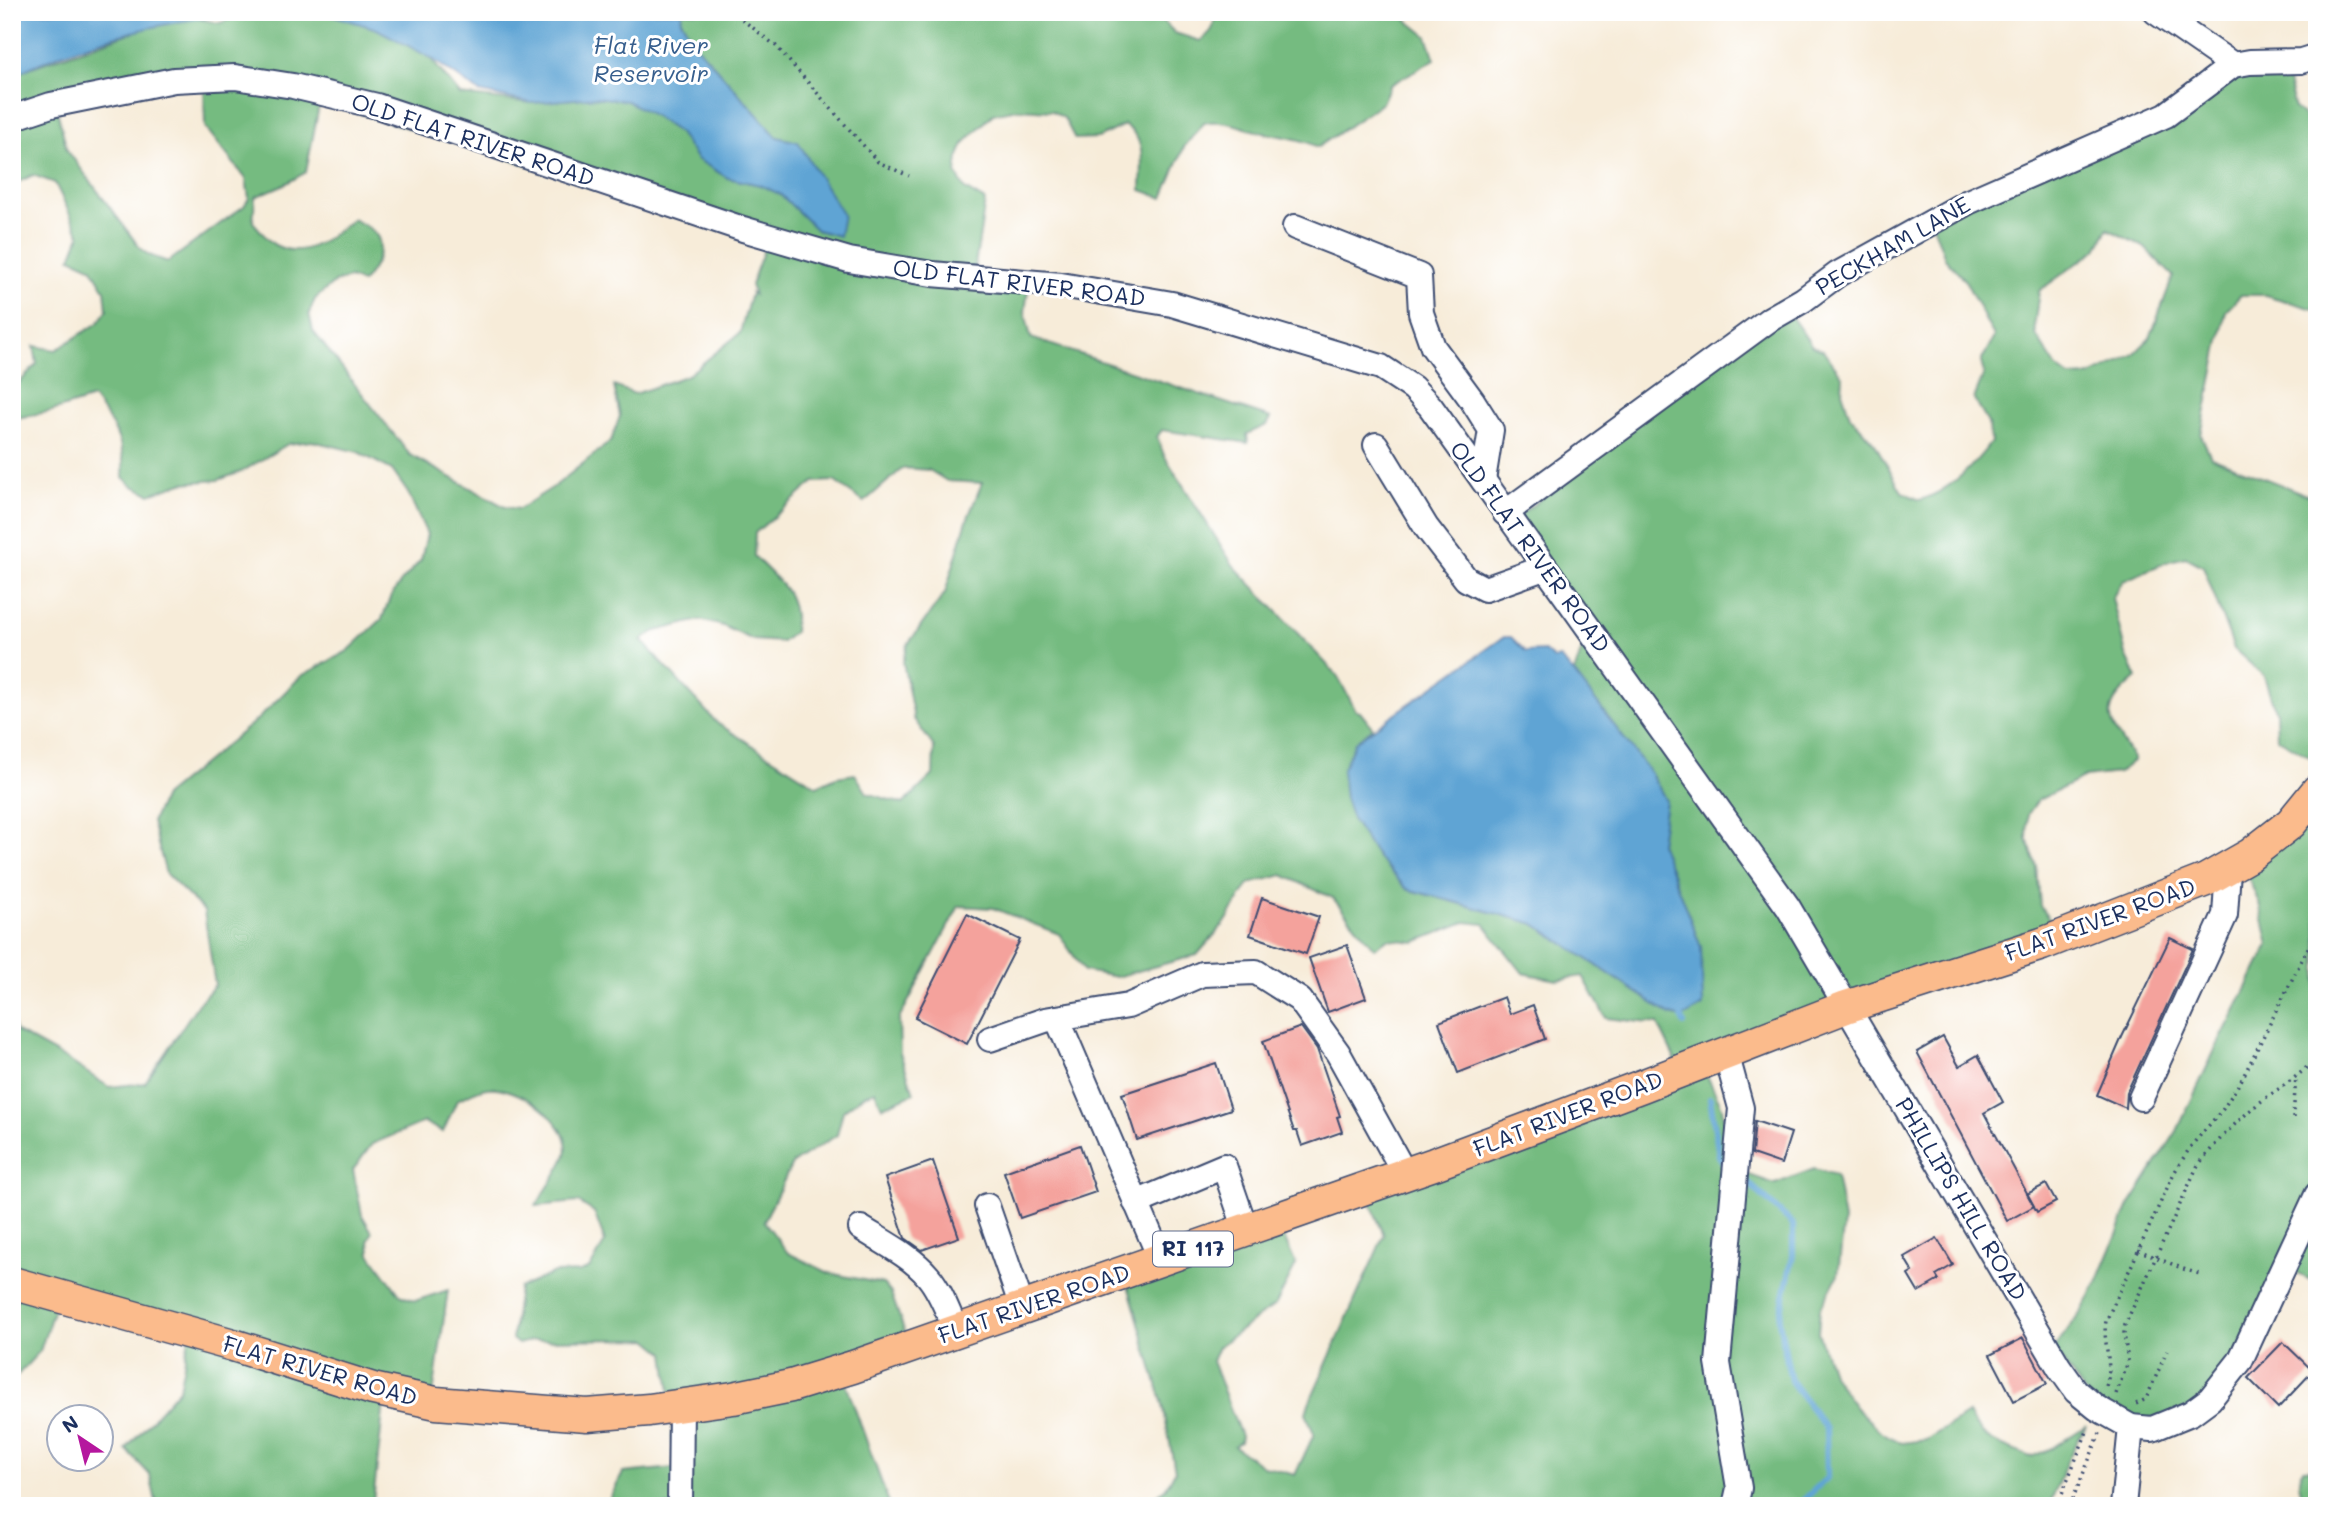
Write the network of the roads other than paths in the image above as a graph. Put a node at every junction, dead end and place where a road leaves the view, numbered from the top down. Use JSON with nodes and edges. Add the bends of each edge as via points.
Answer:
{"nodes":[{"id":1,"x":2156,"y":12,"type":"edge"},
{"id":2,"x":2317,"y":57,"type":"edge"},
{"id":3,"x":2233,"y":65,"type":"junction"},
{"id":4,"x":12,"y":118,"type":"edge"},
{"id":5,"x":1296,"y":227,"type":"dead end"},
{"id":6,"x":1376,"y":445,"type":"dead end"},
{"id":7,"x":1482,"y":480,"type":"junction"},
{"id":8,"x":1505,"y":513,"type":"junction"},
{"id":9,"x":1544,"y":568,"type":"junction"},
{"id":10,"x":2317,"y":791,"type":"edge"},
{"id":11,"x":2228,"y":870,"type":"junction"},
{"id":12,"x":1846,"y":1007,"type":"junction"},
{"id":13,"x":1058,"y":1018,"type":"junction"},
{"id":14,"x":990,"y":1039,"type":"dead end"},
{"id":15,"x":1726,"y":1053,"type":"junction"},
{"id":16,"x":2141,"y":1098,"type":"dead end"},
{"id":17,"x":1405,"y":1174,"type":"junction"},
{"id":18,"x":2317,"y":1195,"type":"edge"},
{"id":19,"x":1136,"y":1203,"type":"junction"},
{"id":20,"x":987,"y":1206,"type":"dead end"},
{"id":21,"x":860,"y":1228,"type":"dead end"},
{"id":22,"x":1246,"y":1230,"type":"junction"},
{"id":23,"x":1161,"y":1261,"type":"junction"},
{"id":24,"x":12,"y":1283,"type":"edge"},
{"id":25,"x":1023,"y":1307,"type":"junction"},
{"id":26,"x":956,"y":1330,"type":"junction"},
{"id":27,"x":681,"y":1406,"type":"junction"},
{"id":28,"x":2131,"y":1427,"type":"junction"},
{"id":29,"x":680,"y":1506,"type":"edge"},
{"id":30,"x":1735,"y":1506,"type":"edge"},
{"id":31,"x":2123,"y":1506,"type":"edge"}],
"edges":[{"from":1,"to":3,"type":"street"},
{"from":2,"to":3,"type":"street"},
{"from":3,"to":8,"type":"street","name":"PECKHAM LANE","via":[[2166,115],[1968,202],[1838,274]]},
{"from":4,"to":7,"type":"street","name":"OLD FLAT RIVER ROAD","via":[[112,91],[174,80],[236,77],[377,106],[849,260],[932,274],[1061,285],[1172,304],[1381,367],[1430,406]]},
{"from":5,"to":7,"type":"street","via":[[1419,276],[1421,313],[1433,347],[1491,430]]},
{"from":6,"to":9,"type":"street","via":[[1426,527],[1466,579],[1485,589]]},
{"from":7,"to":8,"type":"street","name":"OLD FLAT RIVER ROAD"},
{"from":8,"to":9,"type":"street","name":"OLD FLAT RIVER ROAD"},
{"from":9,"to":12,"type":"street","name":"OLD FLAT RIVER ROAD","via":[[1788,907]]},
{"from":10,"to":11,"type":"main road","name":"FLAT RIVER ROAD","number":"RI 117","via":[[2291,823]]},
{"from":11,"to":12,"type":"main road","name":"FLAT RIVER ROAD","number":"RI 117","via":[[2042,944]]},
{"from":11,"to":16,"type":"street","via":[[2225,915]]},
{"from":12,"to":15,"type":"main road","name":"FLAT RIVER ROAD","number":"RI 117"},
{"from":12,"to":28,"type":"street","name":"PHILLIPS HILL ROAD","via":[[2059,1367],[2076,1391],[2106,1406]]},
{"from":13,"to":14,"type":"street"},
{"from":13,"to":17,"type":"street","via":[[1128,1006],[1202,974],[1256,972],[1300,1000],[1338,1053]]},
{"from":13,"to":19,"type":"street"},
{"from":15,"to":17,"type":"main road","name":"FLAT RIVER ROAD","number":"RI 117"},
{"from":15,"to":30,"type":"street","via":[[1741,1108],[1718,1363],[1739,1488]]},
{"from":17,"to":22,"type":"main road","name":"FLAT RIVER ROAD","number":"RI 117"},
{"from":18,"to":28,"type":"street","via":[[2240,1361],[2225,1382],[2191,1413],[2152,1429]]},
{"from":19,"to":22,"type":"street","via":[[1224,1166]]},
{"from":19,"to":23,"type":"street"},
{"from":20,"to":25,"type":"street"},
{"from":21,"to":26,"type":"street","via":[[929,1276]]},
{"from":22,"to":23,"type":"main road","name":"FLAT RIVER ROAD","number":"RI 117"},
{"from":23,"to":25,"type":"main road","name":"FLAT RIVER ROAD","number":"RI 117"},
{"from":24,"to":27,"type":"main road","name":"FLAT RIVER ROAD","number":"RI 117","via":[[406,1398],[587,1415]]},
{"from":25,"to":26,"type":"main road","name":"FLAT RIVER ROAD","number":"RI 117"},
{"from":26,"to":27,"type":"main road","name":"FLAT RIVER ROAD","number":"RI 117","via":[[791,1386]]},
{"from":27,"to":29,"type":"street"},
{"from":28,"to":31,"type":"street"}]}
